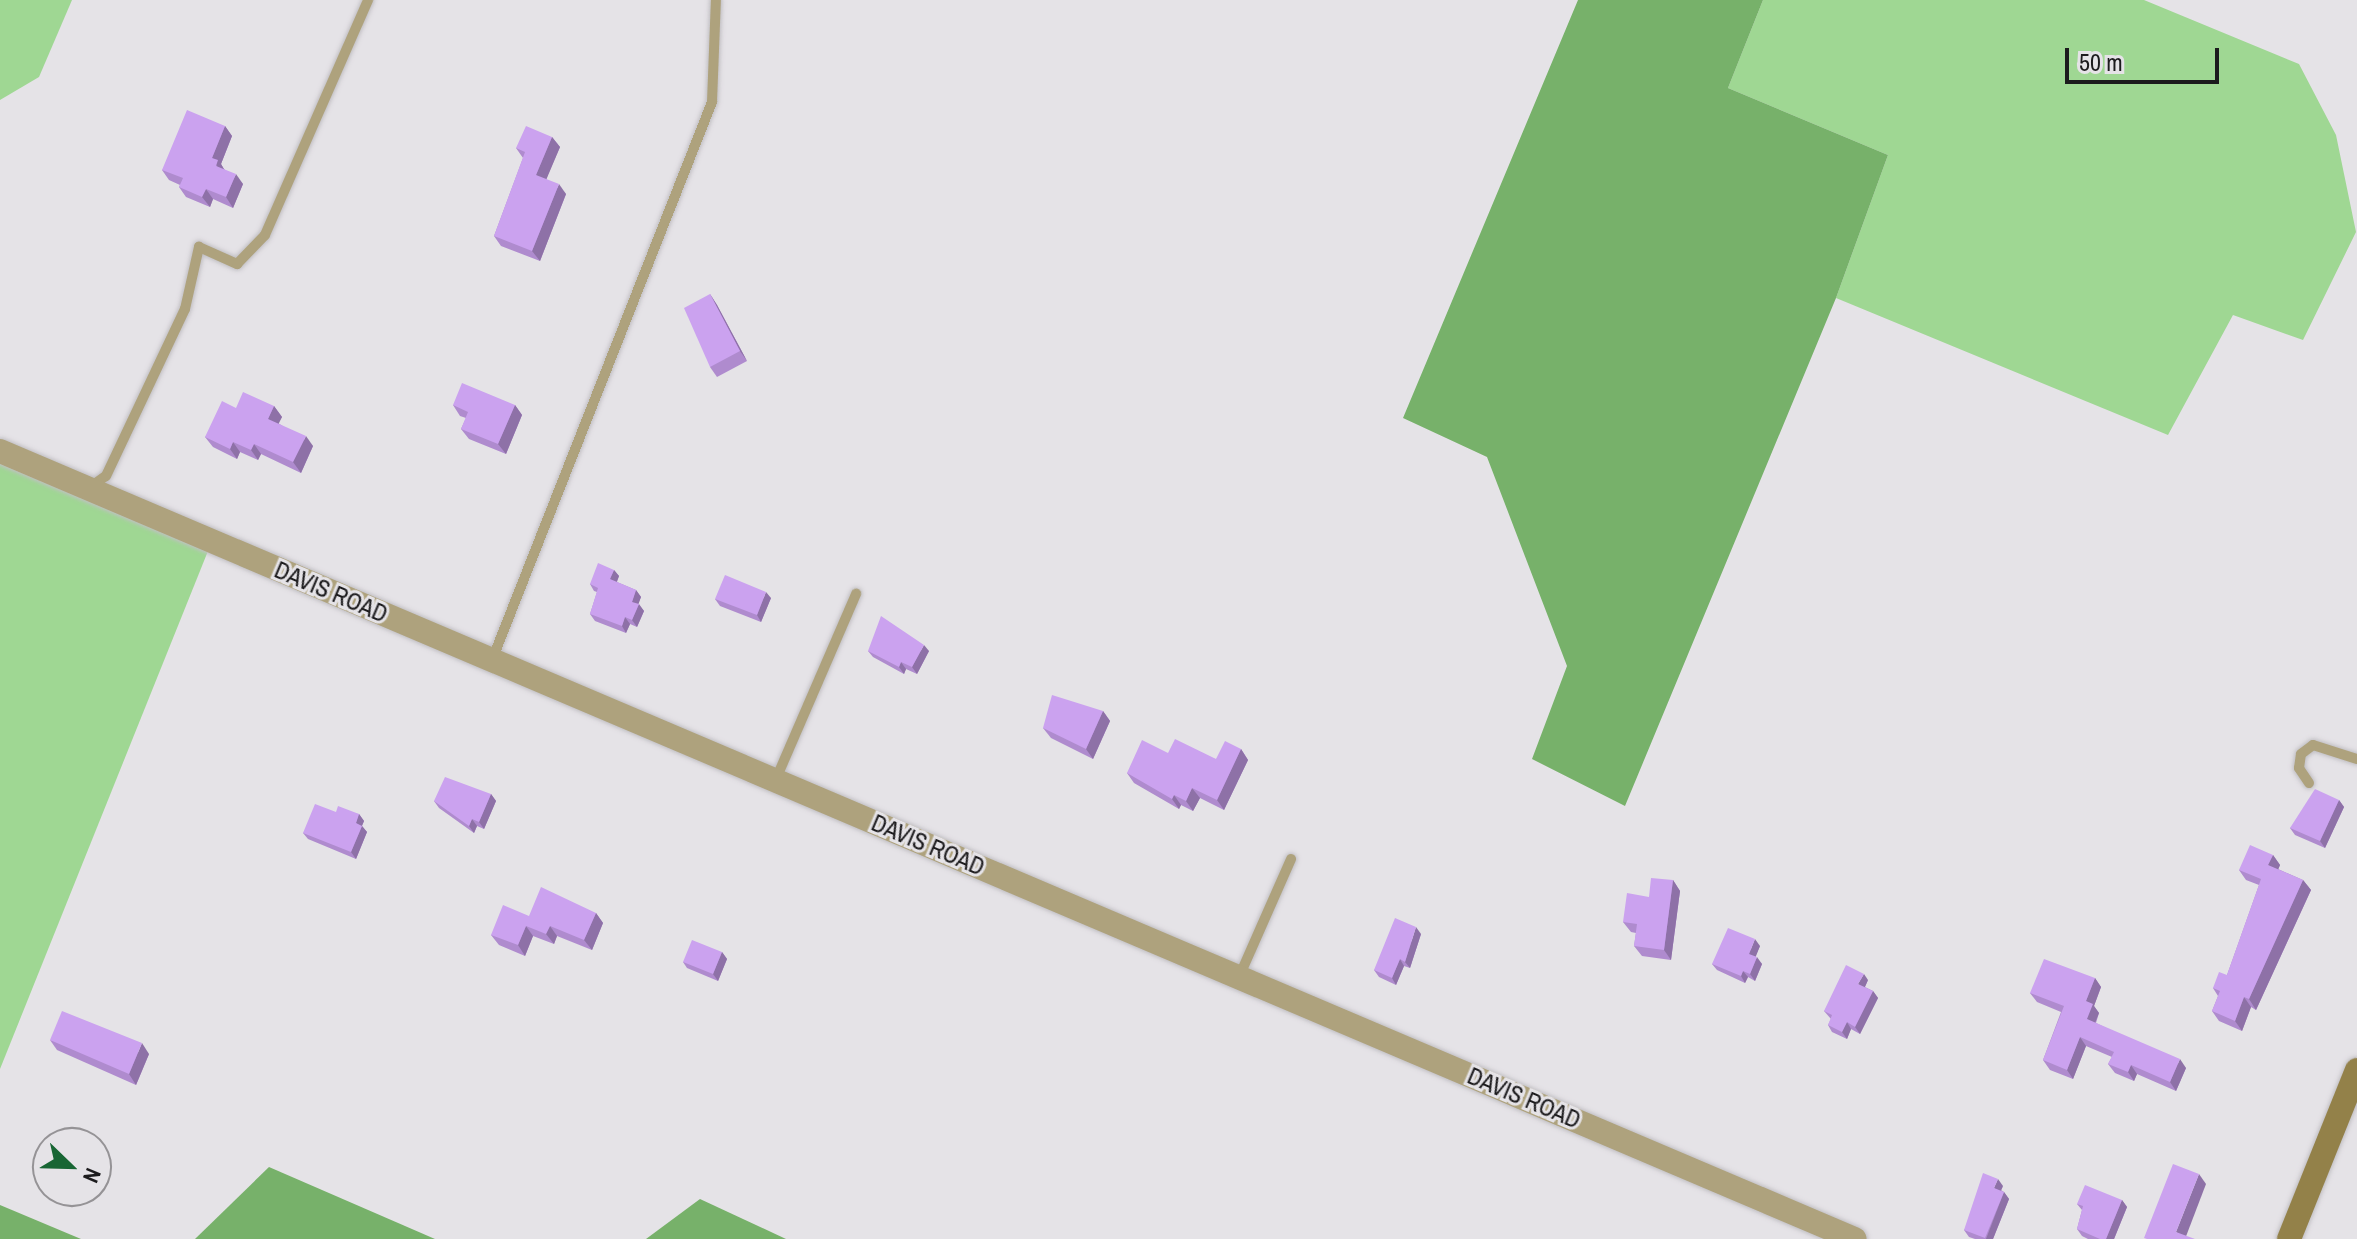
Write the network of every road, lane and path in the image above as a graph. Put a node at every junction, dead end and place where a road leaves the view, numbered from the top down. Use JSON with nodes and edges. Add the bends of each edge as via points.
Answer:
{"nodes":[{"id":1,"x":368,"y":0,"type":"edge"},
{"id":2,"x":716,"y":0,"type":"edge"},
{"id":3,"x":0,"y":451,"type":"edge"},
{"id":4,"x":88,"y":488,"type":"junction"},
{"id":5,"x":856,"y":594,"type":"dead end"},
{"id":6,"x":492,"y":660,"type":"junction"},
{"id":7,"x":2357,"y":759,"type":"edge"},
{"id":8,"x":775,"y":780,"type":"junction"},
{"id":9,"x":2309,"y":783,"type":"dead end"},
{"id":10,"x":1291,"y":859,"type":"dead end"},
{"id":11,"x":1239,"y":977,"type":"junction"},
{"id":12,"x":2357,"y":1070,"type":"edge"},
{"id":13,"x":1855,"y":1239,"type":"edge"},
{"id":14,"x":2289,"y":1239,"type":"edge"}],
"edges":[{"from":1,"to":4,"type":"lane","via":[[265,235],[237,264],[199,247],[185,309],[135,418],[106,476]]},
{"from":2,"to":6,"type":"lane","via":[[712,102]]},
{"from":3,"to":4,"type":"street","name":"DAVIS ROAD"},
{"from":4,"to":6,"type":"street","name":"DAVIS ROAD"},
{"from":5,"to":8,"type":"lane"},
{"from":6,"to":8,"type":"street","name":"DAVIS ROAD"},
{"from":7,"to":9,"type":"lane","via":[[2313,745],[2301,754],[2299,768]]},
{"from":8,"to":11,"type":"street","name":"DAVIS ROAD"},
{"from":10,"to":11,"type":"lane"},
{"from":11,"to":13,"type":"street","name":"DAVIS ROAD"},
{"from":12,"to":14,"type":"main road"}]}
